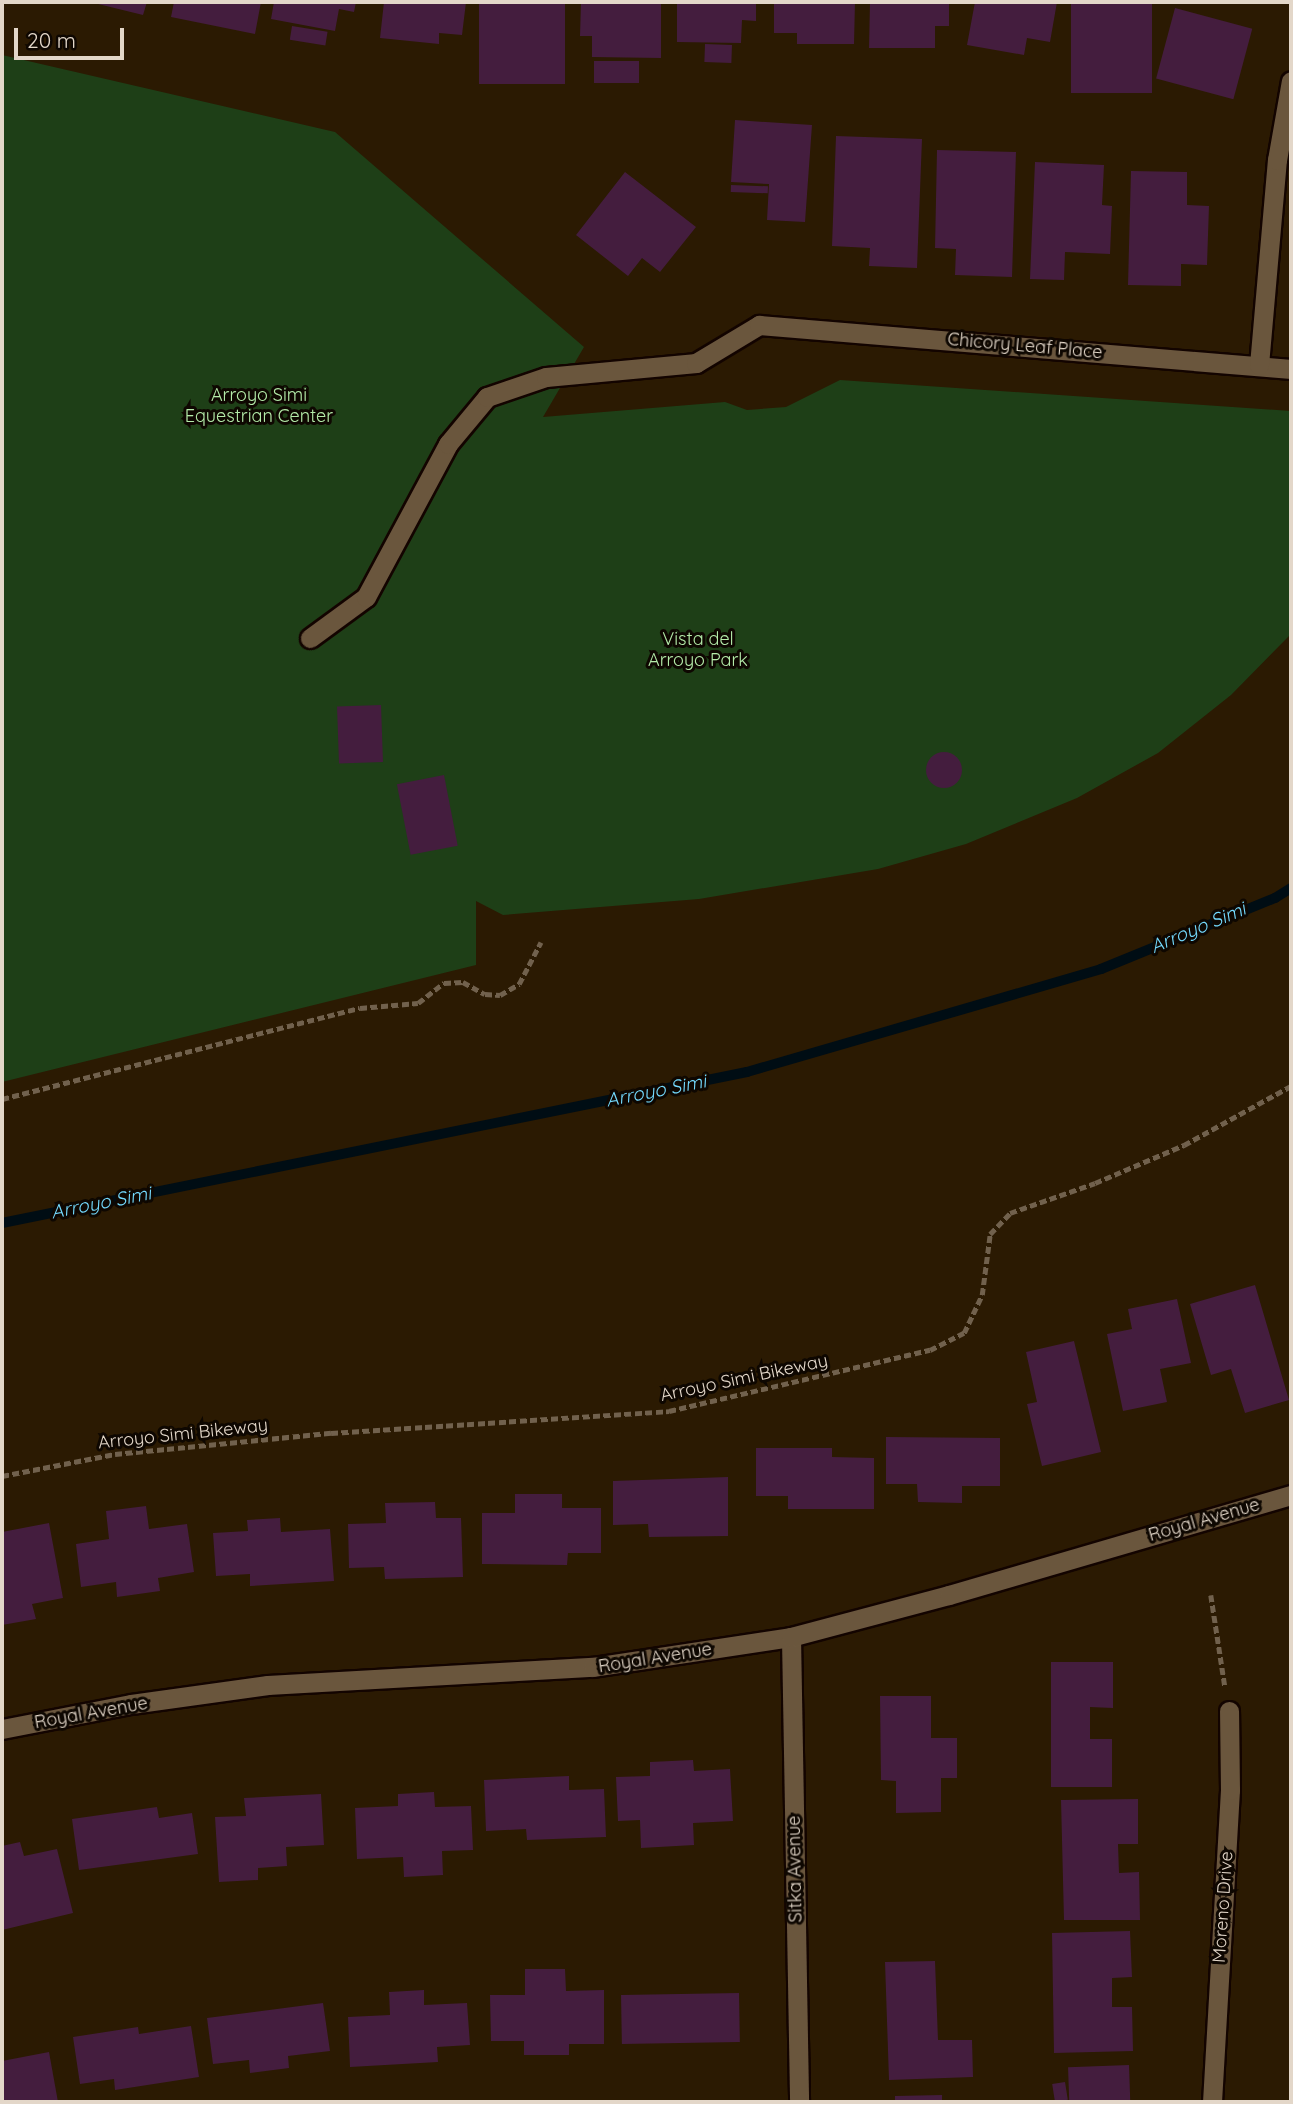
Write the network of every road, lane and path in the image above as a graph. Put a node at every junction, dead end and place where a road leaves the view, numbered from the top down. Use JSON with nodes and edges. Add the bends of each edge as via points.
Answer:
{"nodes":[{"id":1,"x":1291,"y":81,"type":"edge"},
{"id":2,"x":1259,"y":365,"type":"junction"},
{"id":3,"x":1291,"y":369,"type":"edge"},
{"id":4,"x":310,"y":638,"type":"dead end"},
{"id":5,"x":541,"y":942,"type":"dead end"},
{"id":6,"x":1291,"y":1086,"type":"edge"},
{"id":7,"x":2,"y":1099,"type":"edge"},
{"id":8,"x":2,"y":1476,"type":"edge"},
{"id":9,"x":1291,"y":1494,"type":"edge"},
{"id":10,"x":1211,"y":1595,"type":"dead end"},
{"id":11,"x":791,"y":1637,"type":"junction"},
{"id":12,"x":1229,"y":1711,"type":"joint"},
{"id":13,"x":2,"y":1729,"type":"edge"},
{"id":14,"x":799,"y":2102,"type":"edge"},
{"id":15,"x":1212,"y":2102,"type":"edge"}],
"edges":[{"from":1,"to":2,"type":"street","via":[[1277,160]]},
{"from":2,"to":3,"type":"street","name":"Chicory Leaf Place"},
{"from":2,"to":4,"type":"street","name":"Chicory Leaf Place","via":[[759,325],[696,363],[546,377],[487,397],[448,444],[366,597]]},
{"from":5,"to":7,"type":"path","via":[[519,984],[500,995],[485,994],[463,982],[444,983],[418,1003],[360,1008]]},
{"from":6,"to":8,"type":"path","name":"Arroyo Simi Bikeway","via":[[1184,1145],[1010,1213],[990,1234],[982,1294],[964,1333],[930,1350],[669,1410],[169,1448]]},
{"from":9,"to":11,"type":"street","name":"Royal Avenue"},
{"from":10,"to":12,"type":"path"},
{"from":11,"to":13,"type":"street","name":"Royal Avenue","via":[[593,1667],[268,1685],[131,1704]]},
{"from":11,"to":14,"type":"street","name":"Sitka Avenue"},
{"from":12,"to":15,"type":"street","name":"Moreno Drive","via":[[1230,1790]]}]}
